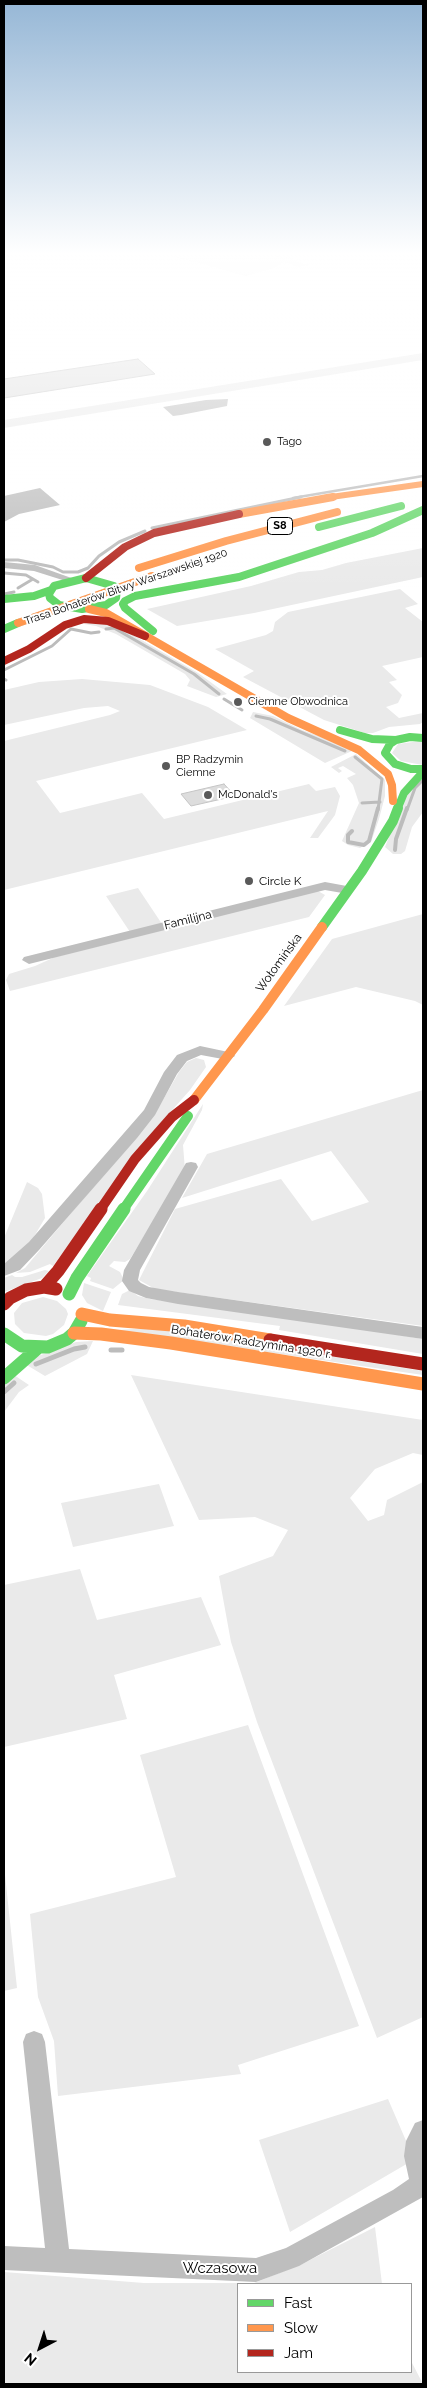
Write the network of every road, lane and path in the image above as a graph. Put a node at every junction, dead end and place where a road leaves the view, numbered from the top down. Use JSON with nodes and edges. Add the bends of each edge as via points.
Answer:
{"nodes":[{"id":1,"x":423,"y":484,"type":"edge"},
{"id":2,"x":423,"y":491,"type":"edge"},
{"id":3,"x":423,"y":501,"type":"edge"},
{"id":4,"x":423,"y":510,"type":"edge"},
{"id":5,"x":4,"y":565,"type":"edge"},
{"id":6,"x":4,"y":570,"type":"edge"},
{"id":7,"x":86,"y":578,"type":"junction"},
{"id":8,"x":72,"y":580,"type":"junction"},
{"id":9,"x":52,"y":588,"type":"junction"},
{"id":10,"x":177,"y":590,"type":"junction"},
{"id":11,"x":4,"y":599,"type":"edge"},
{"id":12,"x":114,"y":600,"type":"junction"},
{"id":13,"x":86,"y":609,"type":"junction"},
{"id":14,"x":5,"y":616,"type":"edge"},
{"id":15,"x":4,"y":629,"type":"edge"},
{"id":16,"x":149,"y":634,"type":"junction"},
{"id":17,"x":43,"y":640,"type":"junction"},
{"id":18,"x":4,"y":661,"type":"edge"},
{"id":19,"x":322,"y":733,"type":"junction"},
{"id":20,"x":423,"y":738,"type":"edge"},
{"id":21,"x":396,"y":740,"type":"junction"},
{"id":22,"x":385,"y":753,"type":"junction"},
{"id":23,"x":402,"y":767,"type":"junction"},
{"id":24,"x":423,"y":771,"type":"edge"},
{"id":25,"x":393,"y":801,"type":"junction"},
{"id":26,"x":382,"y":839,"type":"junction"},
{"id":27,"x":348,"y":890,"type":"junction"},
{"id":28,"x":29,"y":960,"type":"dead end"},
{"id":29,"x":228,"y":1056,"type":"junction"},
{"id":30,"x":194,"y":1100,"type":"junction"},
{"id":31,"x":191,"y":1167,"type":"dead end"},
{"id":32,"x":9,"y":1268,"type":"edge"},
{"id":33,"x":44,"y":1287,"type":"junction"},
{"id":34,"x":69,"y":1294,"type":"junction"},
{"id":35,"x":4,"y":1303,"type":"edge"},
{"id":36,"x":82,"y":1314,"type":"junction"},
{"id":37,"x":74,"y":1333,"type":"junction"},
{"id":38,"x":423,"y":1333,"type":"edge"},
{"id":39,"x":5,"y":1341,"type":"edge"},
{"id":40,"x":38,"y":1348,"type":"junction"},
{"id":41,"x":423,"y":1364,"type":"edge"},
{"id":42,"x":4,"y":1378,"type":"edge"},
{"id":43,"x":423,"y":1384,"type":"edge"},
{"id":44,"x":34,"y":2042,"type":"dead end"},
{"id":45,"x":423,"y":2131,"type":"edge"},
{"id":46,"x":4,"y":2258,"type":"edge"},
{"id":47,"x":58,"y":2262,"type":"junction"}],
"edges":[{"from":1,"to":7,"type":"main road","via":[[306,501],[175,527],[125,547]]},
{"from":2,"to":14,"type":"main road","name":"Trasa Bohaterów Bitwy Warszawskiej 1920","number":"S8","via":[[226,541]]},
{"from":3,"to":15,"type":"main road","name":"Trasa Bohaterów Bitwy Warszawskiej 1920","number":"S8","bridge":true,"via":[[298,532],[152,576]]},
{"from":4,"to":10,"type":"main road","via":[[372,533],[298,559],[239,577]]},
{"from":5,"to":8,"type":"street","via":[[35,568]]},
{"from":6,"to":9,"type":"street","via":[[20,570],[47,578]]},
{"from":7,"to":8,"type":"main road"},
{"from":7,"to":12,"type":"main road","via":[[114,586],[117,590]]},
{"from":8,"to":9,"type":"main road"},
{"from":9,"to":11,"type":"main road","via":[[34,596]]},
{"from":9,"to":13,"type":"main road","via":[[50,598],[53,602],[66,608]]},
{"from":10,"to":12,"type":"main road","via":[[136,592]]},
{"from":10,"to":16,"type":"main road","via":[[135,596],[123,604]]},
{"from":12,"to":13,"type":"main road"},
{"from":12,"to":16,"type":"main road","via":[[114,609]]},
{"from":13,"to":16,"type":"main road","via":[[106,613]]},
{"from":13,"to":17,"type":"main road","via":[[67,614]]},
{"from":16,"to":17,"type":"main road","via":[[108,620],[84,619]]},
{"from":16,"to":19,"type":"main road","via":[[288,718]]},
{"from":16,"to":21,"type":"main road","via":[[311,719],[355,735]]},
{"from":17,"to":18,"type":"main road"},
{"from":19,"to":22,"type":"main road"},
{"from":19,"to":25,"type":"main road","via":[[351,745],[385,770],[392,785]]},
{"from":20,"to":21,"type":"main road"},
{"from":21,"to":22,"type":"main road"},
{"from":22,"to":23,"type":"main road","via":[[390,761]]},
{"from":23,"to":24,"type":"main road"},
{"from":23,"to":25,"type":"main road","name":"Wołomińska"},
{"from":24,"to":26,"type":"main road","name":"Wołomińska","via":[[404,793]]},
{"from":25,"to":26,"type":"main road","name":"Wołomińska"},
{"from":26,"to":27,"type":"main road","name":"Wołomińska"},
{"from":27,"to":28,"type":"street","name":"Familijna","via":[[325,886]]},
{"from":27,"to":29,"type":"main road","name":"Wołomińska"},
{"from":29,"to":30,"type":"main road","name":"Wołomińska"},
{"from":29,"to":32,"type":"street","via":[[200,1050],[182,1058],[150,1112],[132,1135]]},
{"from":30,"to":33,"type":"main road","name":"Wołomińska","via":[[172,1117],[135,1159]]},
{"from":30,"to":34,"type":"main road","name":"Wołomińska","via":[[187,1119],[82,1270]]},
{"from":31,"to":38,"type":"street","via":[[132,1270],[130,1281],[135,1287],[178,1298]]},
{"from":33,"to":34,"type":"main road"},
{"from":33,"to":35,"type":"main road","via":[[26,1290]]},
{"from":34,"to":36,"type":"main road","via":[[78,1303]]},
{"from":36,"to":37,"type":"main road"},
{"from":36,"to":41,"type":"main road","name":"Bohaterów Radzymina 1920 r.","via":[[110,1320],[184,1326]]},
{"from":37,"to":40,"type":"main road","via":[[58,1344]]},
{"from":37,"to":43,"type":"main road","name":"Bohaterów Radzymina 1920 r.","via":[[180,1345]]},
{"from":39,"to":40,"type":"main road"},
{"from":40,"to":42,"type":"main road"},
{"from":44,"to":47,"type":"street"},
{"from":45,"to":47,"type":"street","name":"Wczasowa","via":[[417,2141],[416,2156],[422,2178],[417,2186],[291,2258],[256,2270]]},
{"from":46,"to":47,"type":"street","name":"Wczasowa"}]}
